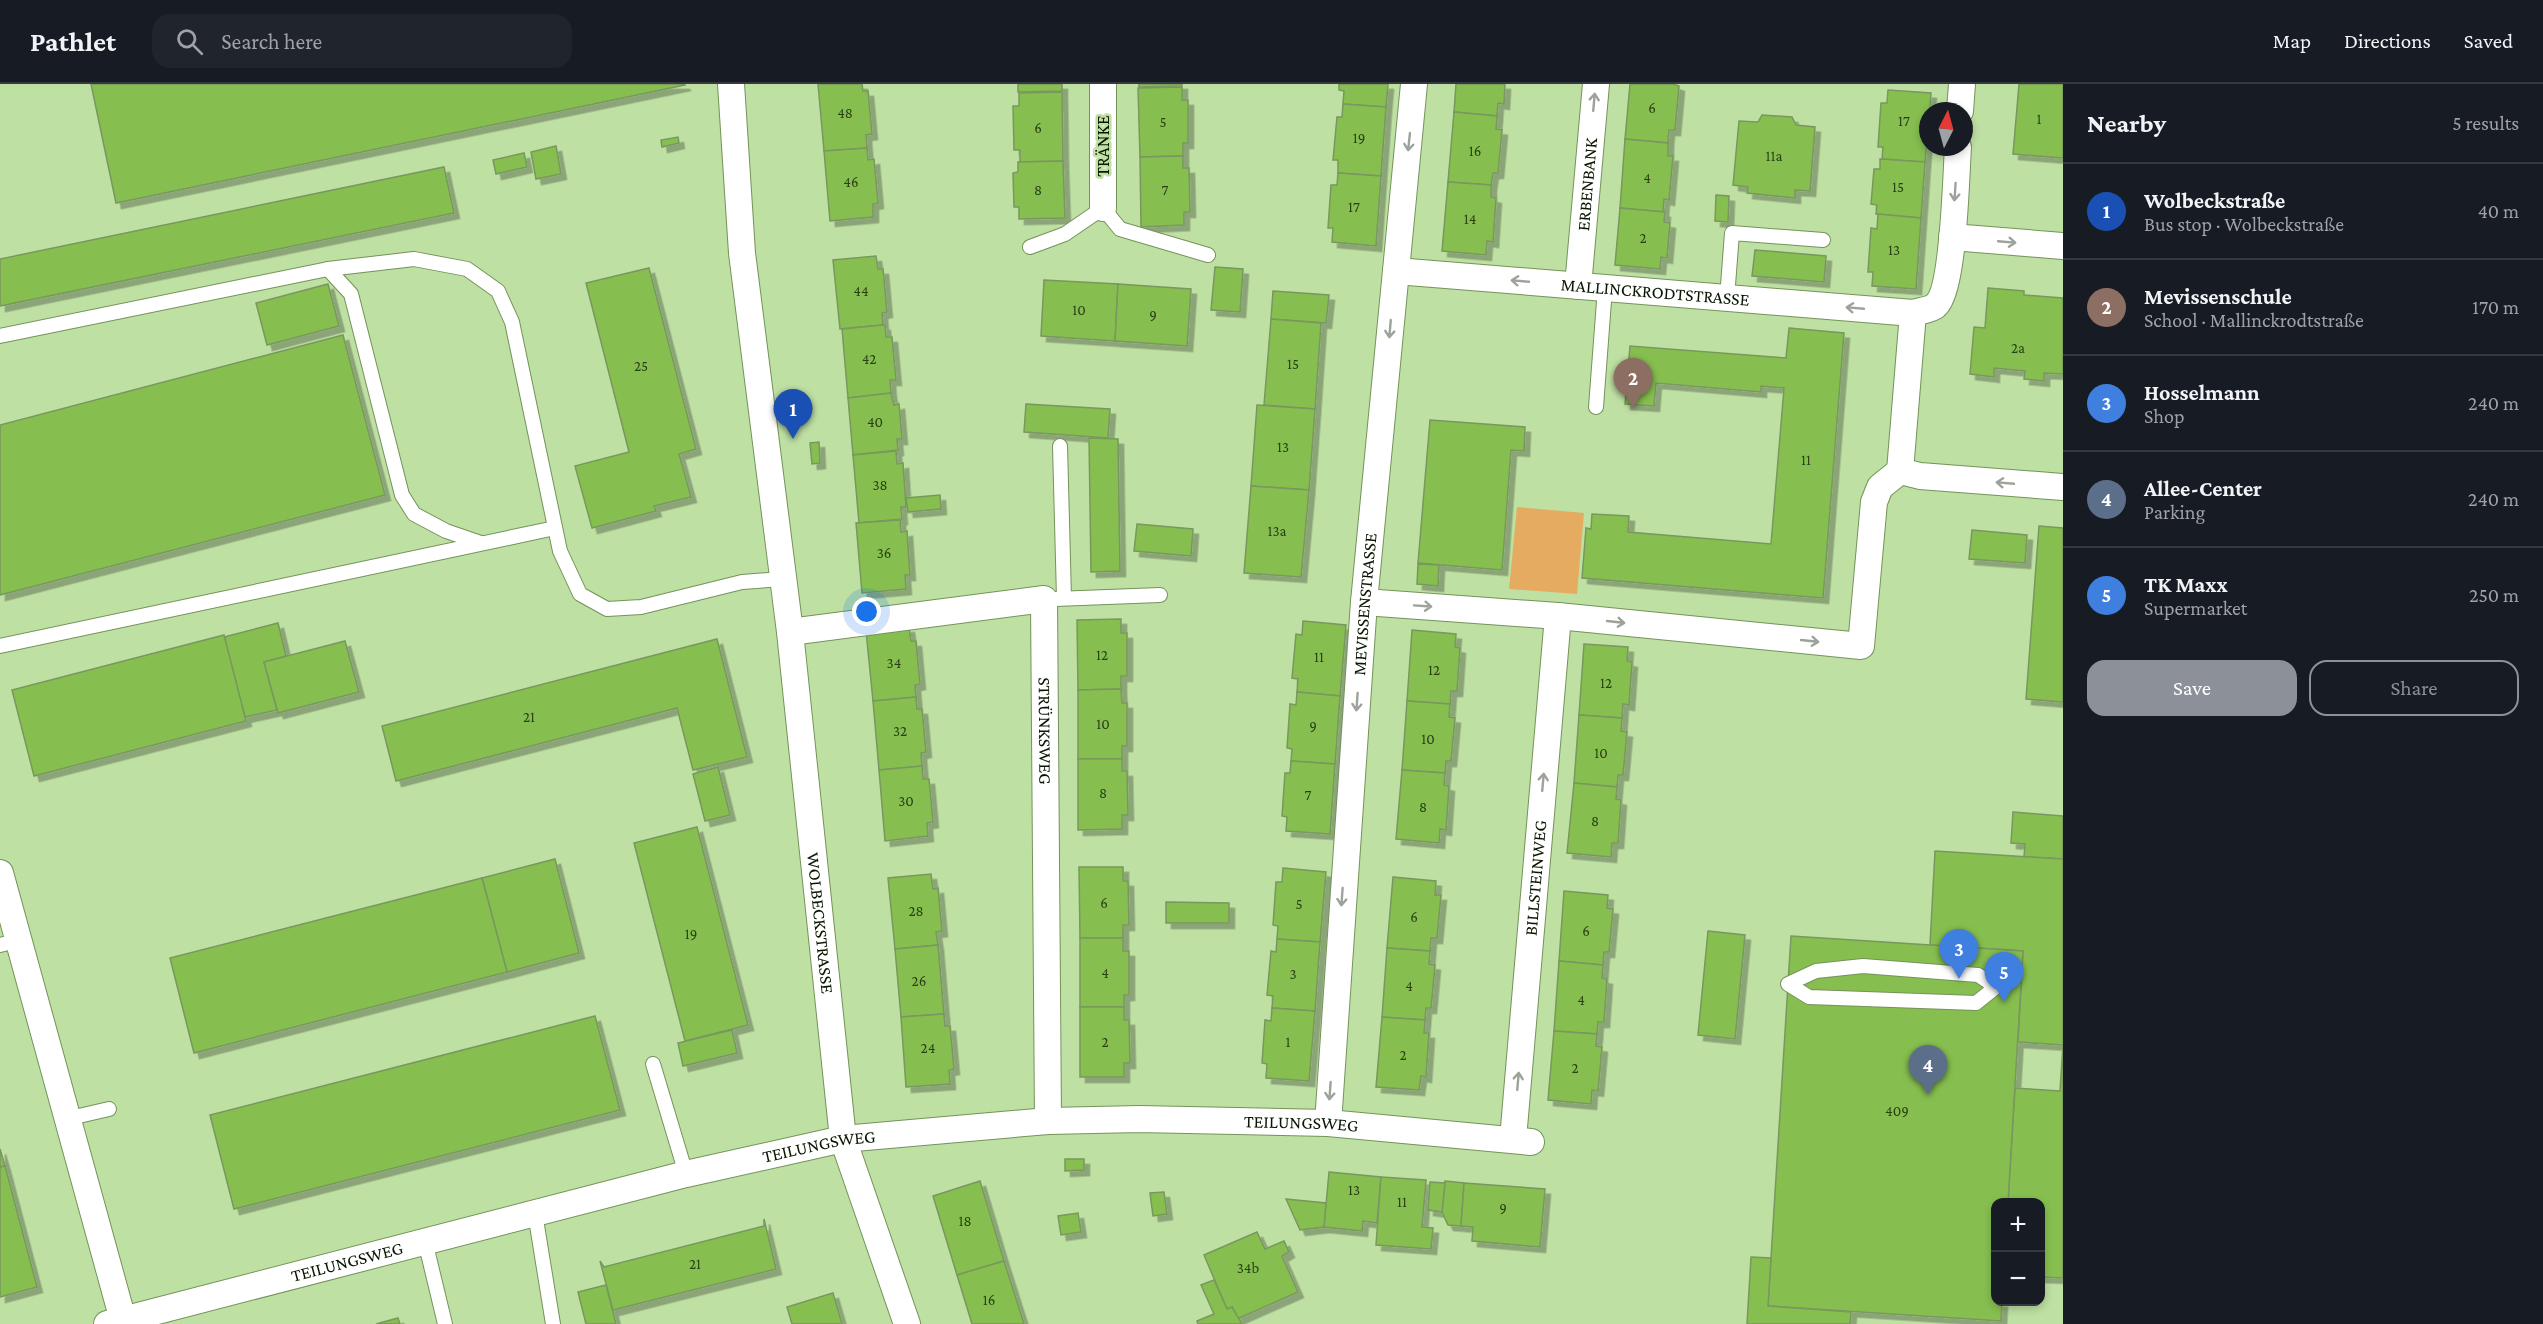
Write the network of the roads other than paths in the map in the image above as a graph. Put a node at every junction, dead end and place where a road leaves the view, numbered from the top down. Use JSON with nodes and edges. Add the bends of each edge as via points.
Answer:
{"nodes":[{"id":1,"x":731,"y":84,"type":"edge"},
{"id":2,"x":1103,"y":84,"type":"edge"},
{"id":3,"x":1414,"y":84,"type":"edge"},
{"id":4,"x":1596,"y":84,"type":"edge"},
{"id":5,"x":1962,"y":84,"type":"edge"},
{"id":6,"x":1961,"y":102,"type":"edge"},
{"id":7,"x":1957,"y":156,"type":"edge"},
{"id":8,"x":1104,"y":208,"type":"junction"},
{"id":9,"x":1952,"y":237,"type":"junction"},
{"id":10,"x":1823,"y":240,"type":"dead end"},
{"id":11,"x":2063,"y":246,"type":"edge"},
{"id":12,"x":1030,"y":247,"type":"dead end"},
{"id":13,"x":1208,"y":255,"type":"dead end"},
{"id":14,"x":328,"y":269,"type":"junction"},
{"id":15,"x":1396,"y":271,"type":"junction"},
{"id":16,"x":1578,"y":286,"type":"junction"},
{"id":17,"x":1605,"y":288,"type":"junction"},
{"id":18,"x":1727,"y":298,"type":"junction"},
{"id":19,"x":1913,"y":313,"type":"junction"},
{"id":20,"x":0,"y":336,"type":"edge"},
{"id":21,"x":1596,"y":407,"type":"dead end"},
{"id":22,"x":1060,"y":446,"type":"dead end"},
{"id":23,"x":1900,"y":471,"type":"junction"},
{"id":24,"x":2063,"y":488,"type":"edge"},
{"id":25,"x":555,"y":528,"type":"junction"},
{"id":26,"x":481,"y":543,"type":"junction"},
{"id":27,"x":783,"y":579,"type":"junction"},
{"id":28,"x":1160,"y":595,"type":"dead end"},
{"id":29,"x":1054,"y":599,"type":"junction"},
{"id":30,"x":1365,"y":602,"type":"junction"},
{"id":31,"x":1558,"y":616,"type":"junction"},
{"id":32,"x":790,"y":632,"type":"junction"},
{"id":33,"x":0,"y":646,"type":"edge"},
{"id":34,"x":0,"y":873,"type":"edge"},
{"id":35,"x":10,"y":942,"type":"edge"},
{"id":36,"x":1996,"y":987,"type":"joint"},
{"id":37,"x":653,"y":1064,"type":"dead end"},
{"id":38,"x":110,"y":1109,"type":"dead end"},
{"id":39,"x":70,"y":1118,"type":"junction"},
{"id":40,"x":1048,"y":1121,"type":"junction"},
{"id":41,"x":1328,"y":1124,"type":"junction"},
{"id":42,"x":843,"y":1139,"type":"junction"},
{"id":43,"x":1522,"y":1140,"type":"joint"},
{"id":44,"x":686,"y":1174,"type":"junction"},
{"id":45,"x":535,"y":1213,"type":"junction"},
{"id":46,"x":425,"y":1241,"type":"junction"},
{"id":47,"x":115,"y":1322,"type":"edge"},
{"id":48,"x":445,"y":1324,"type":"edge"},
{"id":49,"x":553,"y":1324,"type":"edge"},
{"id":50,"x":907,"y":1324,"type":"edge"}],
"edges":[{"from":1,"to":27,"type":"street","name":"WOLBECKSTRASSE","via":[[742,253]]},
{"from":2,"to":8,"type":"street","name":"TRÄNKE"},
{"from":3,"to":15,"type":"street","name":"MEVISSENSTRASSE","one_way":true},
{"from":16,"to":4,"type":"street","name":"ERBENBANK","one_way":true},
{"from":5,"to":6,"type":"street"},
{"from":7,"to":9,"type":"street","one_way":true},
{"from":8,"to":12,"type":"lane","via":[[1065,234]]},
{"from":8,"to":13,"type":"lane","via":[[1120,229]]},
{"from":9,"to":11,"type":"street","one_way":true},
{"from":9,"to":19,"type":"street","via":[[1944,293],[1934,306]]},
{"from":10,"to":18,"type":"lane","via":[[1732,233]]},
{"from":14,"to":20,"type":"lane"},
{"from":14,"to":25,"type":"lane","via":[[414,259],[467,268],[498,291],[512,322]]},
{"from":14,"to":26,"type":"lane","via":[[351,294],[402,495],[414,514]]},
{"from":16,"to":15,"type":"street","name":"MALLINCKRODTSTRASSE","one_way":true},
{"from":15,"to":30,"type":"street","name":"MEVISSENSTRASSE","one_way":true},
{"from":16,"to":17,"type":"street","name":"MALLINCKRODTSTRASSE"},
{"from":17,"to":18,"type":"street","name":"MALLINCKRODTSTRASSE"},
{"from":17,"to":21,"type":"lane"},
{"from":19,"to":18,"type":"street","name":"MALLINCKRODTSTRASSE","one_way":true},
{"from":19,"to":23,"type":"street"},
{"from":22,"to":29,"type":"lane"},
{"from":24,"to":23,"type":"street","one_way":true},
{"from":31,"to":23,"type":"street","one_way":true,"via":[[1861,646],[1874,502],[1880,487]]},
{"from":25,"to":26,"type":"lane"},
{"from":25,"to":27,"type":"lane","via":[[560,551],[580,594],[607,609],[641,607],[742,582]]},
{"from":26,"to":33,"type":"lane"},
{"from":27,"to":32,"type":"street","name":"WOLBECKSTRASSE"},
{"from":28,"to":29,"type":"lane"},
{"from":29,"to":32,"type":"street"},
{"from":29,"to":40,"type":"street","name":"STRÜNKSWEG"},
{"from":30,"to":31,"type":"street","one_way":true},
{"from":30,"to":41,"type":"street","name":"MEVISSENSTRASSE","one_way":true},
{"from":43,"to":31,"type":"street","name":"BILLSTEINWEG","one_way":true},
{"from":32,"to":42,"type":"street","name":"WOLBECKSTRASSE"},
{"from":34,"to":35,"type":"street","name":"TEILUNGSWEG"},
{"from":35,"to":39,"type":"street","name":"TEILUNGSWEG"},
{"from":36,"to":36,"type":"lane","via":[[1978,975],[1863,966],[1816,971],[1788,984],[1809,997],[1976,1003]]},
{"from":37,"to":44,"type":"lane"},
{"from":38,"to":39,"type":"lane"},
{"from":39,"to":47,"type":"street","name":"TEILUNGSWEG"},
{"from":40,"to":41,"type":"street","name":"TEILUNGSWEG"},
{"from":40,"to":42,"type":"street","name":"TEILUNGSWEG"},
{"from":41,"to":43,"type":"street","name":"TEILUNGSWEG"},
{"from":42,"to":44,"type":"street","name":"TEILUNGSWEG"},
{"from":42,"to":50,"type":"street","name":"WOLBECKSTRASSE"},
{"from":44,"to":45,"type":"street","name":"TEILUNGSWEG"},
{"from":45,"to":46,"type":"street","name":"TEILUNGSWEG"},
{"from":45,"to":49,"type":"lane"},
{"from":46,"to":47,"type":"street","name":"TEILUNGSWEG"},
{"from":46,"to":48,"type":"lane"}]}
